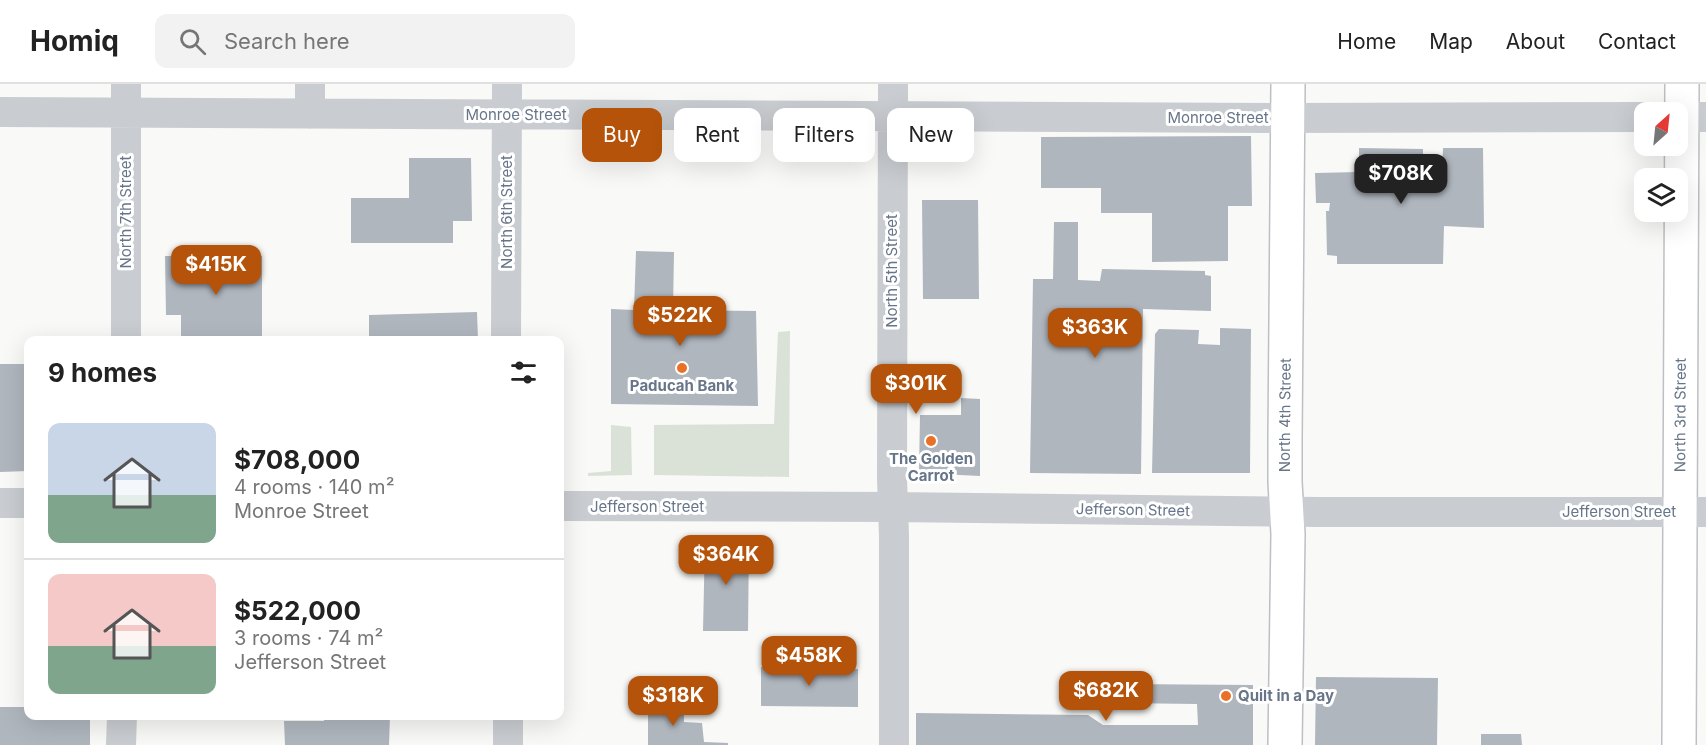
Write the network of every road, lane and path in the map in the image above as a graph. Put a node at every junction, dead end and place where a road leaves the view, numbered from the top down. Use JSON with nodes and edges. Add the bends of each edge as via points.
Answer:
{"nodes":[{"id":1,"x":310,"y":84,"type":"edge"},
{"id":2,"x":507,"y":84,"type":"edge"},
{"id":3,"x":893,"y":84,"type":"edge"},
{"id":4,"x":1288,"y":84,"type":"edge"},
{"id":5,"x":1682,"y":84,"type":"edge"},
{"id":6,"x":126,"y":98,"type":"edge"},
{"id":7,"x":1685,"y":102,"type":"edge"},
{"id":8,"x":892,"y":108,"type":"edge"},
{"id":9,"x":0,"y":112,"type":"edge"},
{"id":10,"x":310,"y":114,"type":"junction"},
{"id":11,"x":507,"y":115,"type":"junction"},
{"id":12,"x":887,"y":117,"type":"edge"},
{"id":13,"x":974,"y":117,"type":"edge"},
{"id":14,"x":1634,"y":117,"type":"edge"},
{"id":15,"x":1688,"y":117,"type":"edge"},
{"id":16,"x":1287,"y":118,"type":"junction"},
{"id":17,"x":892,"y":162,"type":"edge"},
{"id":18,"x":126,"y":336,"type":"edge"},
{"id":19,"x":506,"y":336,"type":"edge"},
{"id":20,"x":0,"y":503,"type":"edge"},
{"id":21,"x":24,"y":503,"type":"edge"},
{"id":22,"x":564,"y":506,"type":"edge"},
{"id":23,"x":893,"y":507,"type":"junction"},
{"id":24,"x":1286,"y":511,"type":"junction"},
{"id":25,"x":1693,"y":512,"type":"edge"},
{"id":26,"x":122,"y":720,"type":"edge"},
{"id":27,"x":508,"y":720,"type":"edge"},
{"id":28,"x":121,"y":745,"type":"edge"},
{"id":29,"x":508,"y":745,"type":"edge"},
{"id":30,"x":894,"y":745,"type":"edge"},
{"id":31,"x":1286,"y":745,"type":"edge"},
{"id":32,"x":1679,"y":745,"type":"edge"}],
"edges":[{"from":1,"to":10,"type":"street"},
{"from":2,"to":11,"type":"street","name":"North 6th Street"},
{"from":3,"to":8,"type":"street","name":"North 5th Street"},
{"from":4,"to":16,"type":"main road","name":"North 4th Street"},
{"from":5,"to":7,"type":"main road","name":"North 3rd Street"},
{"from":6,"to":9,"type":"street","name":"Monroe Street"},
{"from":6,"to":10,"type":"street","name":"Monroe Street"},
{"from":6,"to":18,"type":"street","name":"North 7th Street"},
{"from":10,"to":11,"type":"street","name":"Monroe Street"},
{"from":11,"to":12,"type":"street","name":"Monroe Street"},
{"from":11,"to":19,"type":"street","name":"North 6th Street"},
{"from":13,"to":16,"type":"street","name":"Monroe Street"},
{"from":14,"to":16,"type":"street","name":"Monroe Street"},
{"from":15,"to":25,"type":"main road","name":"North 3rd Street"},
{"from":16,"to":24,"type":"main road","name":"North 4th Street"},
{"from":17,"to":23,"type":"street","name":"North 5th Street"},
{"from":20,"to":21,"type":"street"},
{"from":22,"to":23,"type":"street","name":"Jefferson Street"},
{"from":23,"to":24,"type":"street","name":"Jefferson Street"},
{"from":23,"to":30,"type":"street","name":"North 5th Street"},
{"from":24,"to":25,"type":"street","name":"Jefferson Street"},
{"from":24,"to":31,"type":"main road","name":"North 4th Street"},
{"from":25,"to":32,"type":"main road","name":"North 3rd Street"},
{"from":26,"to":28,"type":"street"},
{"from":27,"to":29,"type":"street"}]}
